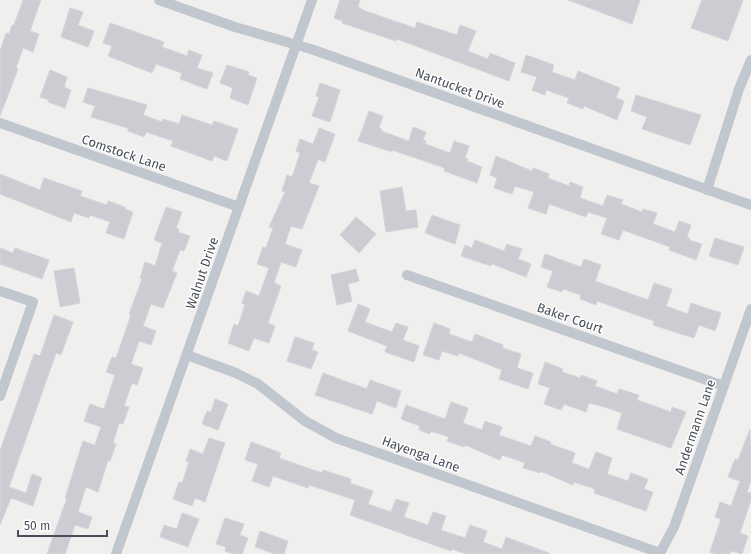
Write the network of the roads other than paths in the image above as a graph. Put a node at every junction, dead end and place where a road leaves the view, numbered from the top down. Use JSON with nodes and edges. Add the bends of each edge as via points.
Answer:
{"nodes":[{"id":1,"x":159,"y":0,"type":"edge"},
{"id":2,"x":312,"y":0,"type":"edge"},
{"id":3,"x":297,"y":44,"type":"junction"},
{"id":4,"x":751,"y":60,"type":"edge"},
{"id":5,"x":0,"y":123,"type":"edge"},
{"id":6,"x":707,"y":190,"type":"junction"},
{"id":7,"x":751,"y":205,"type":"edge"},
{"id":8,"x":239,"y":207,"type":"junction"},
{"id":9,"x":407,"y":275,"type":"dead end"},
{"id":10,"x":0,"y":291,"type":"edge"},
{"id":11,"x":751,"y":309,"type":"edge"},
{"id":12,"x":187,"y":355,"type":"junction"},
{"id":13,"x":724,"y":386,"type":"junction"},
{"id":14,"x":0,"y":396,"type":"edge"},
{"id":15,"x":660,"y":552,"type":"joint"},
{"id":16,"x":116,"y":554,"type":"edge"}],
"edges":[{"from":1,"to":3,"type":"street","name":"Nantucket Drive","via":[[234,27]]},
{"from":2,"to":3,"type":"street","name":"Walnut Drive"},
{"from":3,"to":6,"type":"street","name":"Nantucket Drive"},
{"from":3,"to":8,"type":"street","name":"Walnut Drive"},
{"from":4,"to":6,"type":"street","via":[[739,89]]},
{"from":5,"to":8,"type":"street","name":"Comstock Lane"},
{"from":6,"to":7,"type":"street","name":"Nantucket Drive"},
{"from":8,"to":12,"type":"street","name":"Walnut Drive"},
{"from":9,"to":13,"type":"street","name":"Baker Court"},
{"from":10,"to":14,"type":"street","via":[[33,302]]},
{"from":11,"to":13,"type":"street","name":"Andermann Lane"},
{"from":12,"to":15,"type":"street","name":"Hayenga Lane","via":[[258,384],[305,421],[336,438]]},
{"from":12,"to":16,"type":"street","name":"Walnut Drive"},
{"from":13,"to":15,"type":"street","name":"Andermann Lane","via":[[674,527]]}]}
